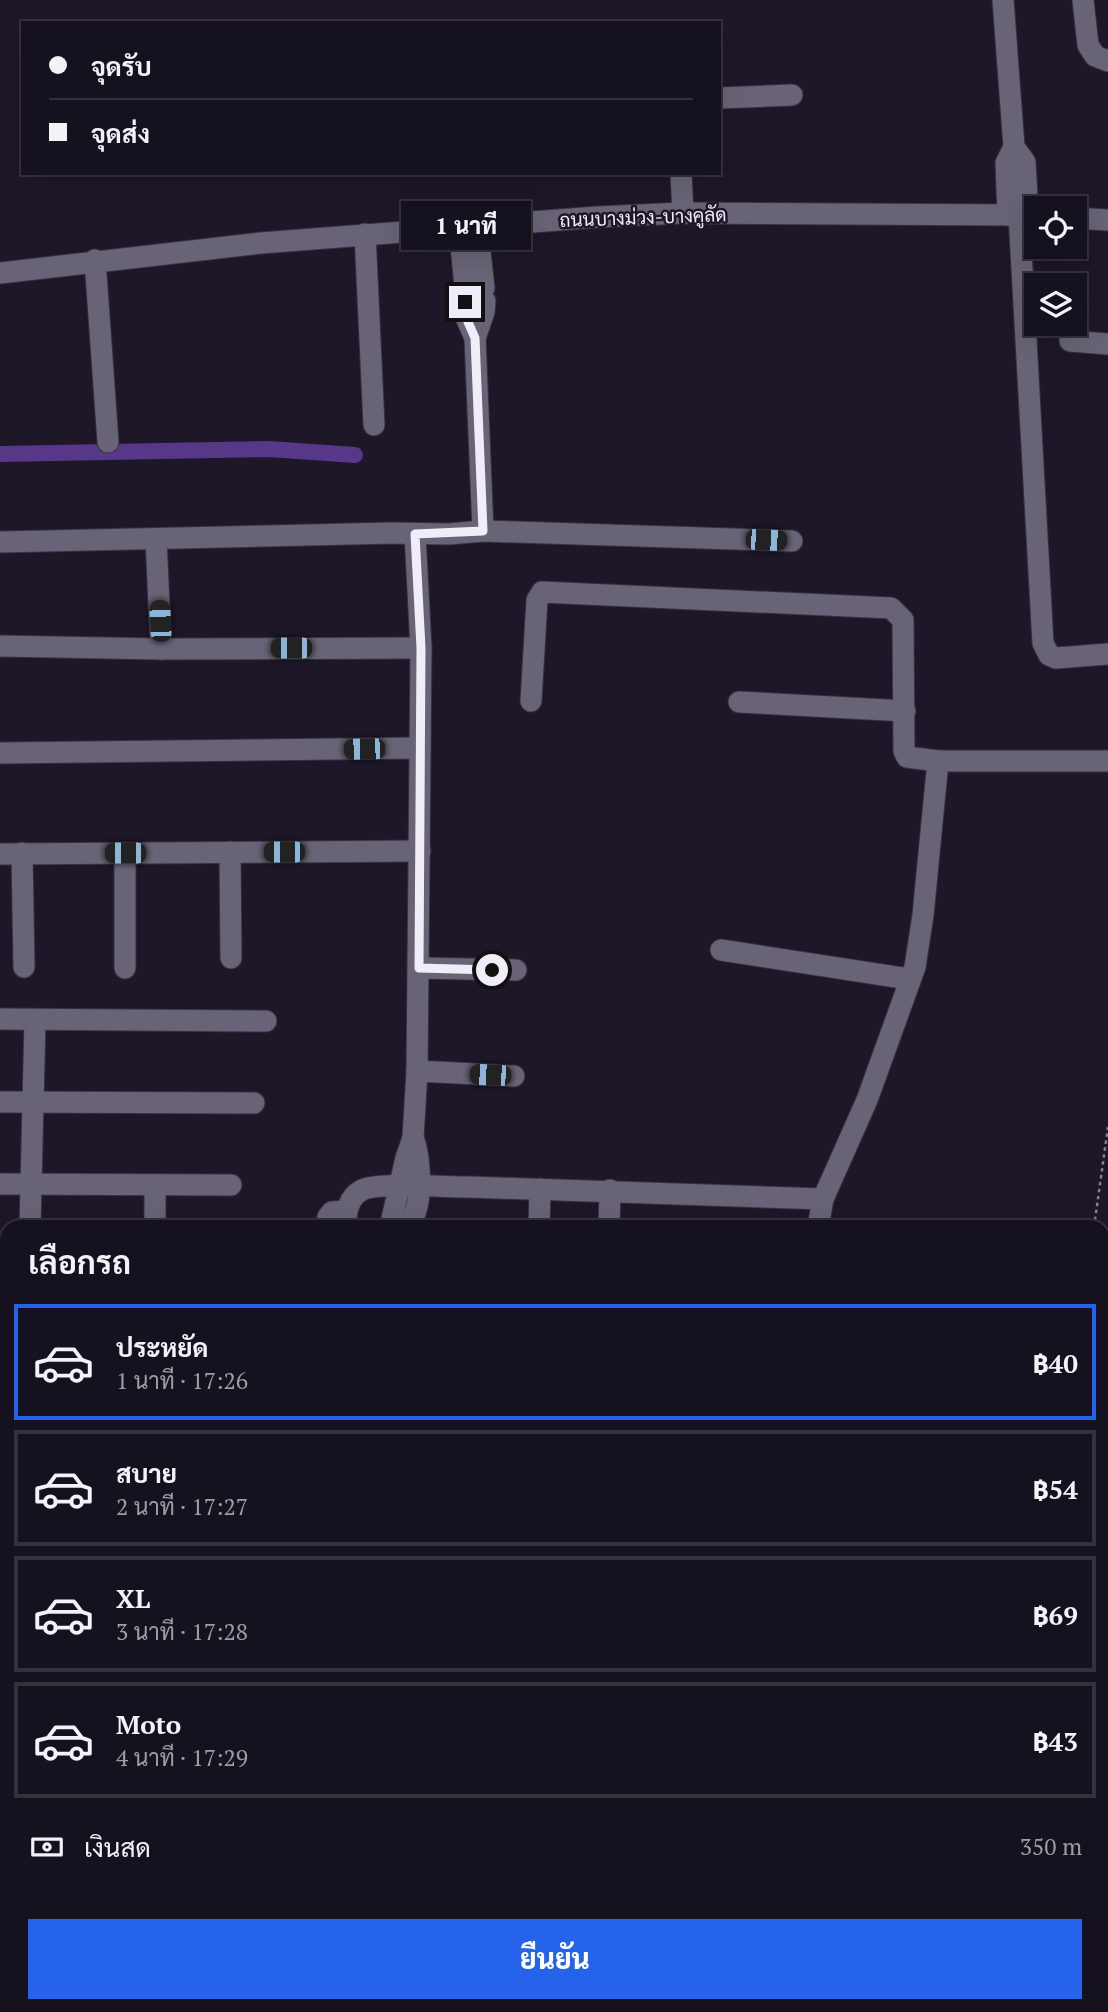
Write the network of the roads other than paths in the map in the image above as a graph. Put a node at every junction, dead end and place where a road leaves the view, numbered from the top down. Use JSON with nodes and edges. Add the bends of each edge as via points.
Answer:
{"nodes":[{"id":1,"x":1003,"y":0,"type":"edge"},
{"id":2,"x":1083,"y":0,"type":"edge"},
{"id":3,"x":1108,"y":61,"type":"edge"},
{"id":4,"x":792,"y":95,"type":"dead end"},
{"id":5,"x":721,"y":98,"type":"edge"},
{"id":6,"x":681,"y":175,"type":"edge"},
{"id":7,"x":683,"y":213,"type":"junction"},
{"id":8,"x":1023,"y":215,"type":"edge"},
{"id":9,"x":1087,"y":219,"type":"edge"},
{"id":10,"x":1108,"y":220,"type":"edge"},
{"id":11,"x":468,"y":225,"type":"junction"},
{"id":12,"x":365,"y":234,"type":"junction"},
{"id":13,"x":95,"y":260,"type":"junction"},
{"id":14,"x":0,"y":273,"type":"edge"},
{"id":15,"x":1070,"y":341,"type":"dead end"},
{"id":16,"x":1108,"y":344,"type":"edge"},
{"id":17,"x":374,"y":425,"type":"dead end"},
{"id":18,"x":108,"y":442,"type":"dead end"},
{"id":19,"x":483,"y":531,"type":"junction"},
{"id":20,"x":415,"y":534,"type":"junction"},
{"id":21,"x":156,"y":539,"type":"junction"},
{"id":22,"x":792,"y":541,"type":"dead end"},
{"id":23,"x":0,"y":542,"type":"edge"},
{"id":24,"x":0,"y":646,"type":"edge"},
{"id":25,"x":421,"y":648,"type":"junction"},
{"id":26,"x":161,"y":649,"type":"junction"},
{"id":27,"x":1108,"y":654,"type":"edge"},
{"id":28,"x":531,"y":701,"type":"dead end"},
{"id":29,"x":739,"y":702,"type":"dead end"},
{"id":30,"x":905,"y":711,"type":"junction"},
{"id":31,"x":420,"y":748,"type":"junction"},
{"id":32,"x":0,"y":752,"type":"edge"},
{"id":33,"x":938,"y":761,"type":"junction"},
{"id":34,"x":1108,"y":761,"type":"edge"},
{"id":35,"x":420,"y":851,"type":"junction"},
{"id":36,"x":230,"y":852,"type":"junction"},
{"id":37,"x":22,"y":853,"type":"junction"},
{"id":38,"x":125,"y":853,"type":"junction"},
{"id":39,"x":0,"y":854,"type":"edge"},
{"id":40,"x":721,"y":950,"type":"dead end"},
{"id":41,"x":231,"y":958,"type":"dead end"},
{"id":42,"x":24,"y":967,"type":"dead end"},
{"id":43,"x":125,"y":968,"type":"dead end"},
{"id":44,"x":419,"y":968,"type":"junction"},
{"id":45,"x":516,"y":970,"type":"dead end"},
{"id":46,"x":909,"y":979,"type":"junction"},
{"id":47,"x":0,"y":1019,"type":"edge"},
{"id":48,"x":35,"y":1020,"type":"junction"},
{"id":49,"x":266,"y":1021,"type":"dead end"},
{"id":50,"x":417,"y":1072,"type":"junction"},
{"id":51,"x":514,"y":1076,"type":"dead end"},
{"id":52,"x":0,"y":1102,"type":"edge"},
{"id":53,"x":34,"y":1102,"type":"junction"},
{"id":54,"x":254,"y":1103,"type":"dead end"},
{"id":55,"x":0,"y":1184,"type":"edge"},
{"id":56,"x":33,"y":1184,"type":"junction"},
{"id":57,"x":155,"y":1185,"type":"junction"},
{"id":58,"x":231,"y":1185,"type":"dead end"},
{"id":59,"x":410,"y":1186,"type":"junction"},
{"id":60,"x":540,"y":1189,"type":"junction"},
{"id":61,"x":610,"y":1190,"type":"junction"},
{"id":62,"x":823,"y":1199,"type":"junction"},
{"id":63,"x":346,"y":1219,"type":"edge"},
{"id":64,"x":30,"y":1220,"type":"edge"},
{"id":65,"x":155,"y":1220,"type":"edge"},
{"id":66,"x":327,"y":1220,"type":"edge"},
{"id":67,"x":393,"y":1220,"type":"edge"},
{"id":68,"x":412,"y":1220,"type":"edge"},
{"id":69,"x":540,"y":1220,"type":"edge"},
{"id":70,"x":609,"y":1220,"type":"edge"},
{"id":71,"x":819,"y":1220,"type":"edge"}],
"edges":[{"from":1,"to":8,"type":"street","via":[[1014,148],[1025,162]]},
{"from":2,"to":3,"type":"street","via":[[1088,45],[1095,56]]},
{"from":4,"to":5,"type":"street"},
{"from":6,"to":7,"type":"street"},
{"from":7,"to":8,"type":"street","name":"ถนนบางม่วง-บางคูลัด"},
{"from":7,"to":11,"type":"street","name":"ถนนบางม่วง-บางคูลัด"},
{"from":8,"to":27,"type":"street","via":[[1043,643],[1045,651],[1056,657]]},
{"from":9,"to":10,"type":"street"},
{"from":11,"to":12,"type":"street","name":"ถนนบางม่วง-บางคูลัด"},
{"from":11,"to":19,"type":"street","via":[[475,294],[484,312],[475,338]]},
{"from":12,"to":13,"type":"street","name":"ถนนบางม่วง-บางคูลัด"},
{"from":12,"to":17,"type":"street"},
{"from":13,"to":14,"type":"street","name":"ถนนบางม่วง-บางคูลัด"},
{"from":13,"to":18,"type":"street"},
{"from":15,"to":16,"type":"street"},
{"from":19,"to":20,"type":"street"},
{"from":19,"to":22,"type":"street"},
{"from":20,"to":21,"type":"street"},
{"from":20,"to":25,"type":"street"},
{"from":21,"to":23,"type":"street"},
{"from":21,"to":26,"type":"street"},
{"from":24,"to":26,"type":"street"},
{"from":25,"to":26,"type":"street"},
{"from":25,"to":31,"type":"street"},
{"from":28,"to":30,"type":"street","via":[[537,600],[545,592],[891,608],[903,620]]},
{"from":29,"to":30,"type":"street"},
{"from":30,"to":33,"type":"street","via":[[905,755]]},
{"from":31,"to":32,"type":"street"},
{"from":31,"to":35,"type":"street"},
{"from":33,"to":34,"type":"street"},
{"from":33,"to":46,"type":"street","via":[[923,915]]},
{"from":35,"to":36,"type":"street"},
{"from":35,"to":44,"type":"street"},
{"from":36,"to":38,"type":"street"},
{"from":36,"to":41,"type":"street"},
{"from":37,"to":38,"type":"street"},
{"from":37,"to":39,"type":"street"},
{"from":37,"to":42,"type":"street"},
{"from":38,"to":43,"type":"street"},
{"from":40,"to":46,"type":"street"},
{"from":44,"to":45,"type":"street"},
{"from":44,"to":50,"type":"street"},
{"from":46,"to":62,"type":"street","via":[[867,1100]]},
{"from":47,"to":48,"type":"street"},
{"from":48,"to":49,"type":"street"},
{"from":48,"to":53,"type":"street"},
{"from":50,"to":51,"type":"street"},
{"from":50,"to":59,"type":"street","via":[[413,1138],[406,1158]]},
{"from":52,"to":53,"type":"street"},
{"from":53,"to":54,"type":"street"},
{"from":53,"to":56,"type":"street"},
{"from":55,"to":56,"type":"street"},
{"from":56,"to":57,"type":"street"},
{"from":56,"to":64,"type":"street"},
{"from":57,"to":58,"type":"street"},
{"from":57,"to":65,"type":"street"},
{"from":59,"to":60,"type":"street"},
{"from":59,"to":63,"type":"street","via":[[364,1189],[351,1200]]},
{"from":59,"to":67,"type":"street"},
{"from":59,"to":68,"type":"street"},
{"from":60,"to":61,"type":"street"},
{"from":60,"to":69,"type":"street"},
{"from":61,"to":62,"type":"street"},
{"from":61,"to":70,"type":"street"},
{"from":62,"to":71,"type":"street"},
{"from":63,"to":66,"type":"street","via":[[332,1212]]}]}
